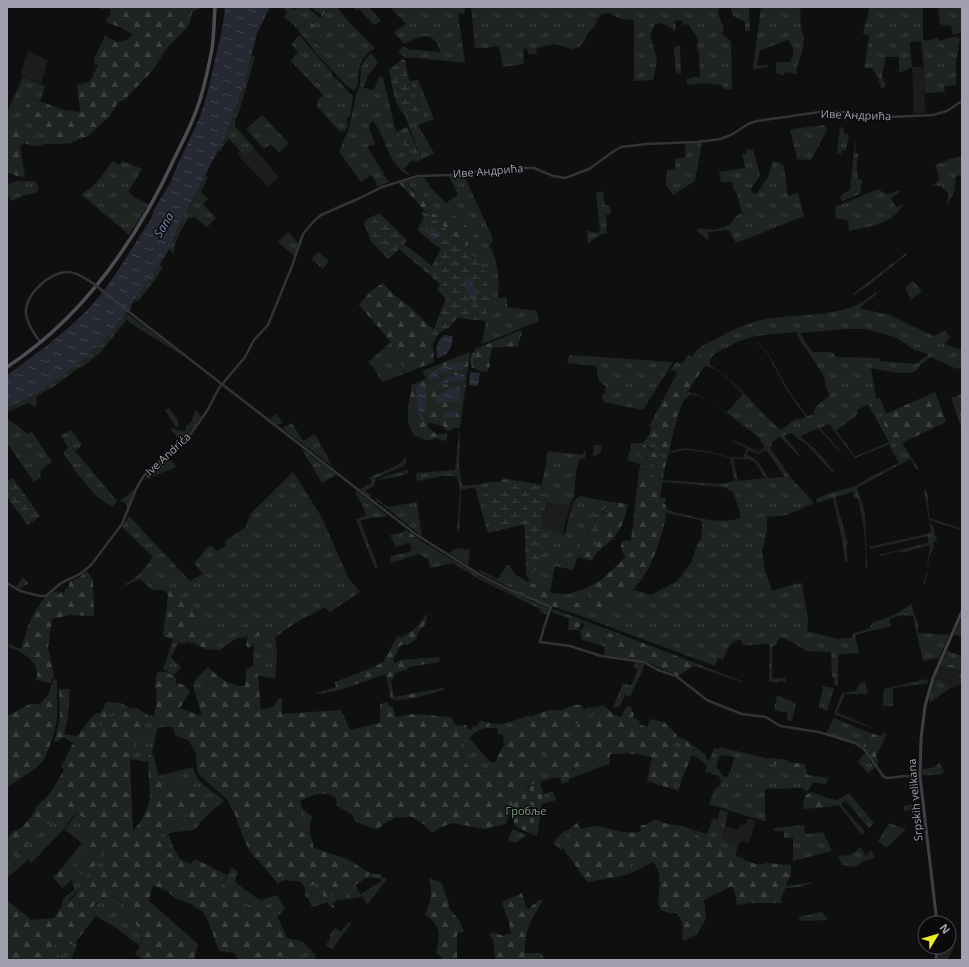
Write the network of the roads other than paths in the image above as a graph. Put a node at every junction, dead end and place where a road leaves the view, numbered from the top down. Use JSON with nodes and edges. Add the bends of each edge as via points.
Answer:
{"nodes":[{"id":1,"x":215,"y":7,"type":"edge"},
{"id":2,"x":962,"y":101,"type":"edge"},
{"id":3,"x":40,"y":342,"type":"junction"},
{"id":4,"x":7,"y":367,"type":"edge"},
{"id":5,"x":222,"y":384,"type":"junction"},
{"id":6,"x":7,"y":584,"type":"edge"},
{"id":7,"x":962,"y":610,"type":"edge"},
{"id":8,"x":920,"y":776,"type":"junction"},
{"id":9,"x":935,"y":915,"type":"edge"}],
"edges":[{"from":1,"to":3,"type":"main road","via":[[212,48],[202,95],[164,180],[137,228],[102,279],[83,302]]},
{"from":2,"to":5,"type":"street","name":"Иве Андрића","via":[[947,111],[933,115],[889,117],[820,112],[757,121],[720,139],[622,148],[588,169],[565,178],[534,168],[506,168],[418,176],[382,186],[323,214],[307,228],[268,325]]},
{"from":3,"to":4,"type":"main road"},
{"from":3,"to":5,"type":"street","bridge":true,"via":[[30,325],[27,306],[38,288],[50,278],[66,272],[82,276],[94,284]]},
{"from":5,"to":6,"type":"street","name":"Ive Andrića","via":[[192,432],[143,477],[119,529],[85,571],[44,597],[20,591]]},
{"from":5,"to":8,"type":"street","via":[[425,541],[480,575],[551,607],[540,642],[570,646],[600,656],[644,662],[676,676],[707,700],[742,714],[766,716],[780,726],[822,733],[858,745],[884,777]]},
{"from":7,"to":8,"type":"main road","name":"Srpskih velikana","via":[[935,674],[925,706],[920,747]]},
{"from":8,"to":9,"type":"main road","name":"Srpskih velikana"}]}
